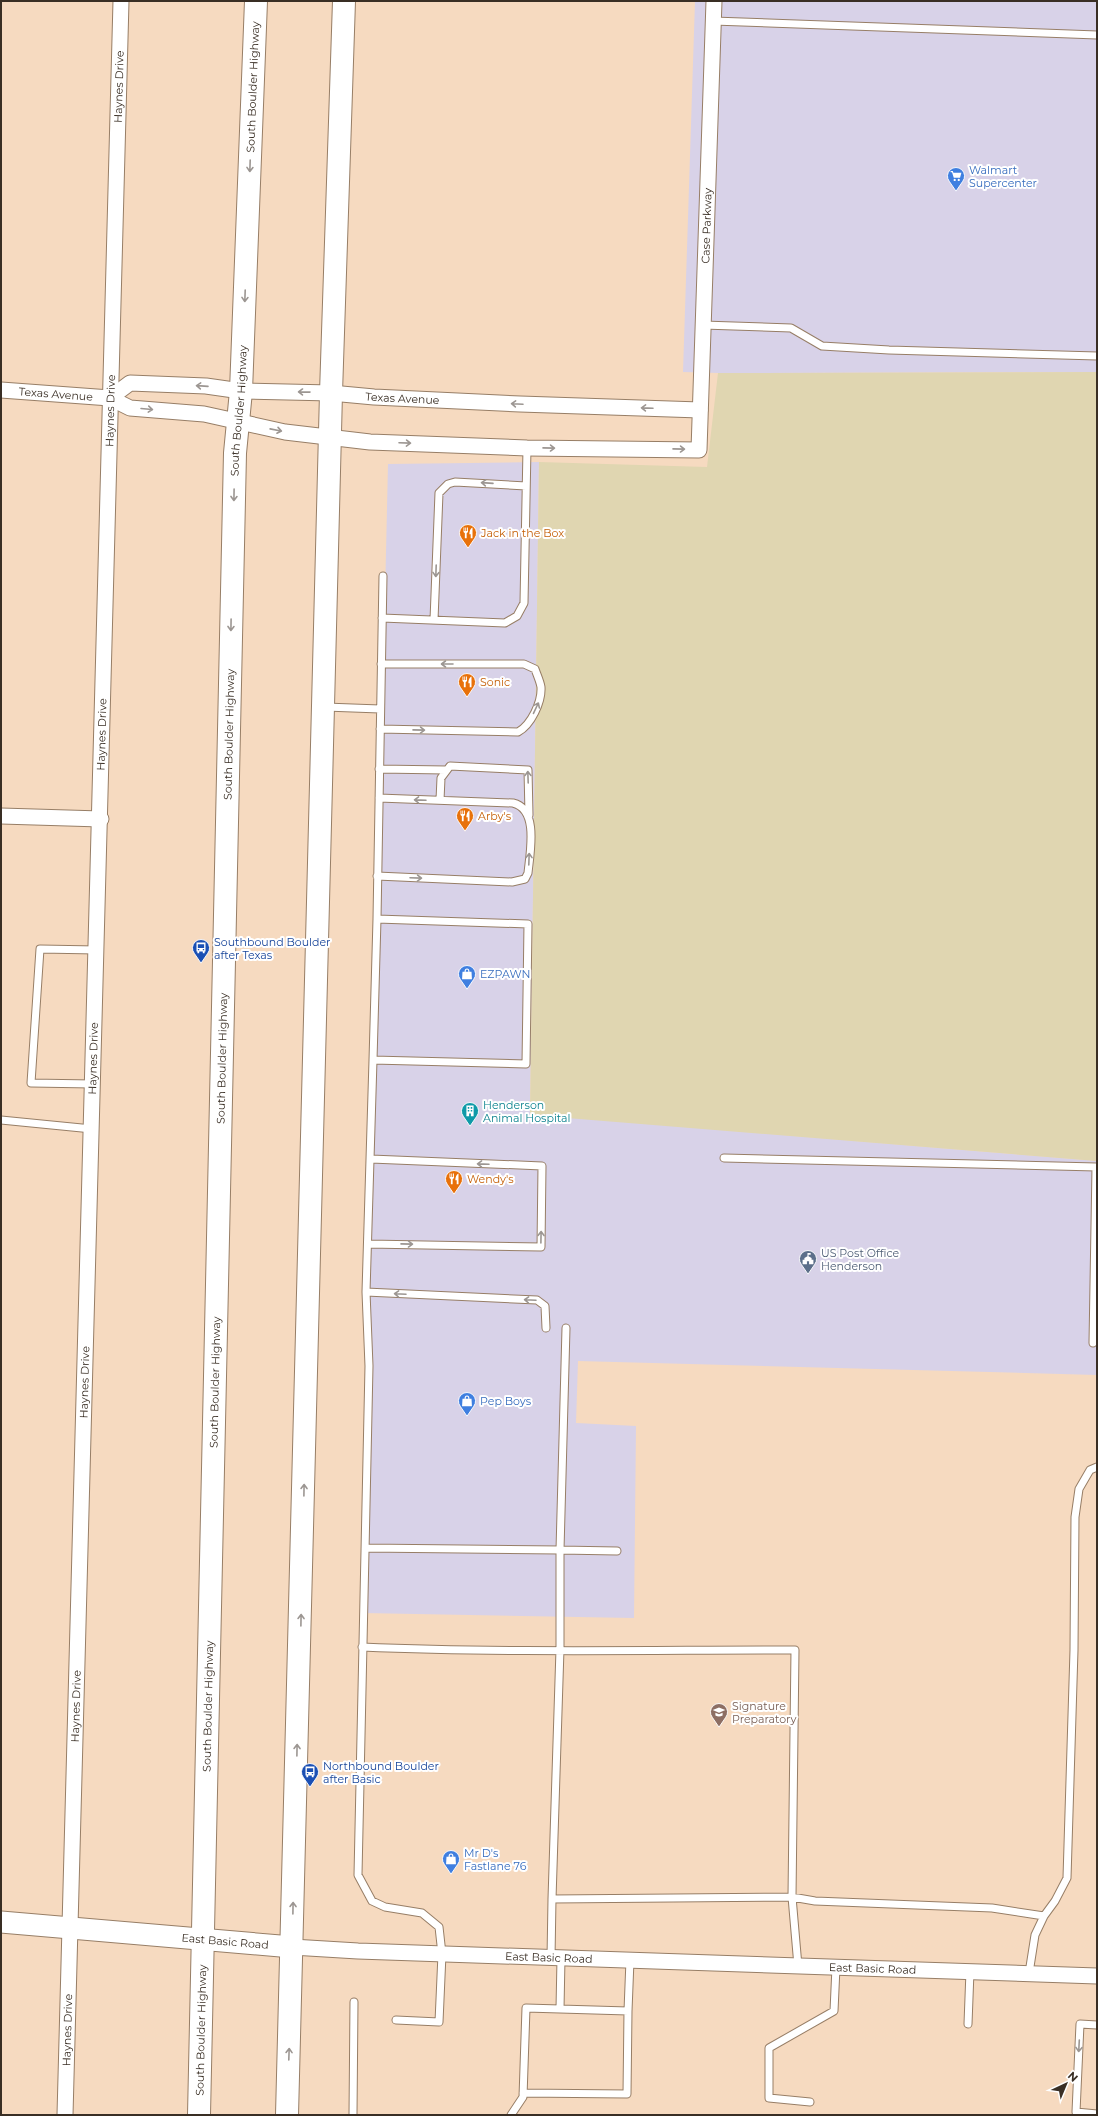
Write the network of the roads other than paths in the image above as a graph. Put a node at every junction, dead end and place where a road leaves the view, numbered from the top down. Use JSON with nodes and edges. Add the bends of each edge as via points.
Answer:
{"nodes":[{"id":1,"x":121,"y":1,"type":"edge"},
{"id":2,"x":256,"y":1,"type":"edge"},
{"id":3,"x":344,"y":1,"type":"edge"},
{"id":4,"x":714,"y":1,"type":"edge"},
{"id":5,"x":713,"y":21,"type":"junction"},
{"id":6,"x":1097,"y":36,"type":"edge"},
{"id":7,"x":703,"y":325,"type":"junction"},
{"id":8,"x":1097,"y":356,"type":"edge"},
{"id":9,"x":1,"y":390,"type":"edge"},
{"id":10,"x":241,"y":391,"type":"junction"},
{"id":11,"x":332,"y":393,"type":"junction"},
{"id":12,"x":110,"y":398,"type":"junction"},
{"id":13,"x":700,"y":410,"type":"junction"},
{"id":14,"x":238,"y":422,"type":"junction"},
{"id":15,"x":332,"y":436,"type":"junction"},
{"id":16,"x":527,"y":448,"type":"junction"},
{"id":17,"x":699,"y":450,"type":"joint"},
{"id":18,"x":526,"y":486,"type":"junction"},
{"id":19,"x":383,"y":576,"type":"dead end"},
{"id":20,"x":382,"y":618,"type":"junction"},
{"id":21,"x":434,"y":620,"type":"junction"},
{"id":22,"x":381,"y":664,"type":"junction"},
{"id":23,"x":324,"y":707,"type":"junction"},
{"id":24,"x":380,"y":709,"type":"junction"},
{"id":25,"x":380,"y":729,"type":"junction"},
{"id":26,"x":379,"y":769,"type":"junction"},
{"id":27,"x":446,"y":770,"type":"junction"},
{"id":28,"x":379,"y":798,"type":"junction"},
{"id":29,"x":440,"y":800,"type":"junction"},
{"id":30,"x":1,"y":816,"type":"edge"},
{"id":31,"x":529,"y":816,"type":"junction"},
{"id":32,"x":101,"y":819,"type":"junction"},
{"id":33,"x":377,"y":876,"type":"junction"},
{"id":34,"x":377,"y":919,"type":"junction"},
{"id":35,"x":97,"y":950,"type":"junction"},
{"id":36,"x":373,"y":1060,"type":"junction"},
{"id":37,"x":94,"y":1084,"type":"junction"},
{"id":38,"x":1,"y":1120,"type":"edge"},
{"id":39,"x":92,"y":1129,"type":"junction"},
{"id":40,"x":724,"y":1158,"type":"dead end"},
{"id":41,"x":371,"y":1159,"type":"junction"},
{"id":42,"x":368,"y":1244,"type":"junction"},
{"id":43,"x":366,"y":1292,"type":"junction"},
{"id":44,"x":546,"y":1328,"type":"dead end"},
{"id":45,"x":566,"y":1328,"type":"dead end"},
{"id":46,"x":1093,"y":1343,"type":"dead end"},
{"id":47,"x":1097,"y":1467,"type":"edge"},
{"id":48,"x":365,"y":1548,"type":"junction"},
{"id":49,"x":560,"y":1550,"type":"junction"},
{"id":50,"x":617,"y":1551,"type":"dead end"},
{"id":51,"x":362,"y":1648,"type":"junction"},
{"id":52,"x":560,"y":1649,"type":"junction"},
{"id":53,"x":792,"y":1897,"type":"junction"},
{"id":54,"x":552,"y":1899,"type":"junction"},
{"id":55,"x":1044,"y":1916,"type":"junction"},
{"id":56,"x":1,"y":1922,"type":"edge"},
{"id":57,"x":71,"y":1929,"type":"junction"},
{"id":58,"x":204,"y":1940,"type":"junction"},
{"id":59,"x":292,"y":1947,"type":"junction"},
{"id":60,"x":442,"y":1954,"type":"junction"},
{"id":61,"x":556,"y":1958,"type":"junction"},
{"id":62,"x":630,"y":1960,"type":"junction"},
{"id":63,"x":798,"y":1966,"type":"junction"},
{"id":64,"x":836,"y":1967,"type":"junction"},
{"id":65,"x":970,"y":1971,"type":"junction"},
{"id":66,"x":1029,"y":1973,"type":"junction"},
{"id":67,"x":1097,"y":1976,"type":"edge"},
{"id":68,"x":354,"y":2002,"type":"dead end"},
{"id":69,"x":560,"y":2009,"type":"junction"},
{"id":70,"x":628,"y":2011,"type":"junction"},
{"id":71,"x":396,"y":2020,"type":"dead end"},
{"id":72,"x":968,"y":2024,"type":"dead end"},
{"id":73,"x":1097,"y":2025,"type":"edge"},
{"id":74,"x":523,"y":2093,"type":"junction"},
{"id":75,"x":810,"y":2102,"type":"dead end"},
{"id":76,"x":1097,"y":2114,"type":"edge"},
{"id":77,"x":65,"y":2115,"type":"edge"},
{"id":78,"x":199,"y":2115,"type":"edge"},
{"id":79,"x":287,"y":2115,"type":"edge"},
{"id":80,"x":353,"y":2115,"type":"edge"},
{"id":81,"x":511,"y":2115,"type":"edge"}],
"edges":[{"from":1,"to":12,"type":"street","name":"Haynes Drive"},
{"from":2,"to":10,"type":"main road","name":"South Boulder Highway","one_way":true},
{"from":3,"to":11,"type":"main road"},
{"from":4,"to":5,"type":"street","name":"Case Parkway"},
{"from":5,"to":6,"type":"lane"},
{"from":5,"to":7,"type":"street","name":"Case Parkway"},
{"from":7,"to":8,"type":"lane","via":[[791,328],[822,346]]},
{"from":7,"to":13,"type":"street","name":"Case Parkway"},
{"from":9,"to":12,"type":"street","name":"Texas Avenue"},
{"from":11,"to":10,"type":"street","name":"Texas Avenue","one_way":true},
{"from":10,"to":12,"type":"street","name":"Texas Avenue","one_way":true,"via":[[206,386],[130,383]]},
{"from":10,"to":14,"type":"main road","name":"South Boulder Highway"},
{"from":13,"to":11,"type":"street","name":"Texas Avenue","one_way":true,"via":[[512,404]]},
{"from":11,"to":15,"type":"main road"},
{"from":12,"to":14,"type":"street","name":"Texas Avenue","one_way":true,"via":[[130,408],[204,414]]},
{"from":12,"to":32,"type":"street","name":"Haynes Drive"},
{"from":13,"to":17,"type":"street","name":"Case Parkway"},
{"from":14,"to":15,"type":"street","name":"Texas Avenue","one_way":true,"via":[[285,432]]},
{"from":14,"to":58,"type":"main road","name":"South Boulder Highway","one_way":true},
{"from":15,"to":16,"type":"street","name":"Texas Avenue","one_way":true,"via":[[370,442]]},
{"from":15,"to":23,"type":"main road"},
{"from":16,"to":17,"type":"street","name":"Texas Avenue","one_way":true},
{"from":16,"to":18,"type":"lane"},
{"from":18,"to":21,"type":"lane","via":[[524,603],[517,616],[505,623]]},
{"from":18,"to":21,"type":"lane","one_way":true,"via":[[455,482],[448,484],[439,493]]},
{"from":19,"to":20,"type":"lane"},
{"from":20,"to":21,"type":"lane"},
{"from":20,"to":22,"type":"lane"},
{"from":22,"to":24,"type":"lane"},
{"from":25,"to":22,"type":"lane","one_way":true,"via":[[518,732],[528,723],[541,690],[535,669],[524,664]]},
{"from":23,"to":24,"type":"lane"},
{"from":59,"to":23,"type":"main road","one_way":true},
{"from":24,"to":25,"type":"lane"},
{"from":25,"to":26,"type":"lane"},
{"from":26,"to":27,"type":"lane"},
{"from":26,"to":28,"type":"lane"},
{"from":27,"to":29,"type":"lane","via":[[441,778]]},
{"from":31,"to":27,"type":"lane","one_way":true,"via":[[528,770],[450,766]]},
{"from":29,"to":28,"type":"lane","one_way":true},
{"from":28,"to":33,"type":"lane"},
{"from":29,"to":31,"type":"lane","via":[[513,803],[520,805]]},
{"from":30,"to":32,"type":"street"},
{"from":33,"to":31,"type":"lane","one_way":true,"via":[[512,882],[521,880],[528,873],[531,824]]},
{"from":32,"to":35,"type":"street","name":"Haynes Drive"},
{"from":33,"to":34,"type":"lane"},
{"from":34,"to":36,"type":"lane"},
{"from":34,"to":36,"type":"lane","via":[[528,924],[526,1064]]},
{"from":35,"to":37,"type":"street","name":"Haynes Drive"},
{"from":35,"to":37,"type":"lane","via":[[40,949],[31,1083]]},
{"from":36,"to":41,"type":"lane"},
{"from":37,"to":39,"type":"street","name":"Haynes Drive"},
{"from":38,"to":39,"type":"lane"},
{"from":39,"to":57,"type":"street","name":"Haynes Drive"},
{"from":40,"to":46,"type":"lane","via":[[1096,1167]]},
{"from":41,"to":42,"type":"lane"},
{"from":42,"to":41,"type":"lane","one_way":true,"via":[[540,1247],[542,1166]]},
{"from":42,"to":43,"type":"lane"},
{"from":44,"to":43,"type":"lane","one_way":true,"via":[[545,1306],[537,1300]]},
{"from":43,"to":48,"type":"lane","via":[[369,1366]]},
{"from":45,"to":49,"type":"lane"},
{"from":47,"to":55,"type":"lane","via":[[1090,1470],[1079,1489],[1075,1517],[1067,1878],[1055,1902]]},
{"from":48,"to":49,"type":"lane"},
{"from":48,"to":51,"type":"lane"},
{"from":49,"to":50,"type":"lane"},
{"from":49,"to":52,"type":"lane"},
{"from":51,"to":52,"type":"lane"},
{"from":51,"to":60,"type":"lane","via":[[358,1874],[372,1901],[385,1908],[422,1913],[439,1927]]},
{"from":52,"to":53,"type":"lane","via":[[794,1650]]},
{"from":52,"to":54,"type":"lane"},
{"from":53,"to":54,"type":"lane"},
{"from":53,"to":55,"type":"lane","via":[[815,1901],[992,1908]]},
{"from":53,"to":63,"type":"lane"},
{"from":54,"to":61,"type":"lane"},
{"from":55,"to":66,"type":"lane","via":[[1035,1935]]},
{"from":56,"to":57,"type":"street","name":"East Basic Road"},
{"from":57,"to":58,"type":"street","name":"East Basic Road"},
{"from":57,"to":77,"type":"street","name":"Haynes Drive"},
{"from":58,"to":59,"type":"street","name":"East Basic Road"},
{"from":58,"to":78,"type":"main road","name":"South Boulder Highway"},
{"from":59,"to":60,"type":"street","name":"East Basic Road"},
{"from":79,"to":59,"type":"main road","one_way":true},
{"from":60,"to":61,"type":"street","name":"East Basic Road"},
{"from":60,"to":71,"type":"lane","via":[[439,2022]]},
{"from":61,"to":62,"type":"street","name":"East Basic Road"},
{"from":61,"to":69,"type":"lane"},
{"from":62,"to":63,"type":"street","name":"East Basic Road"},
{"from":62,"to":70,"type":"lane"},
{"from":63,"to":64,"type":"street","name":"East Basic Road"},
{"from":64,"to":65,"type":"street","name":"East Basic Road"},
{"from":64,"to":75,"type":"lane","via":[[834,2011],[769,2048],[770,2098]]},
{"from":65,"to":66,"type":"street","name":"East Basic Road"},
{"from":65,"to":72,"type":"lane"},
{"from":66,"to":67,"type":"street","name":"East Basic Road"},
{"from":68,"to":80,"type":"lane"},
{"from":69,"to":70,"type":"lane"},
{"from":69,"to":74,"type":"lane","via":[[526,2008]]},
{"from":70,"to":74,"type":"lane","via":[[627,2094]]},
{"from":73,"to":76,"type":"lane","one_way":true,"via":[[1080,2024],[1076,2112]]},
{"from":74,"to":81,"type":"lane"}]}
